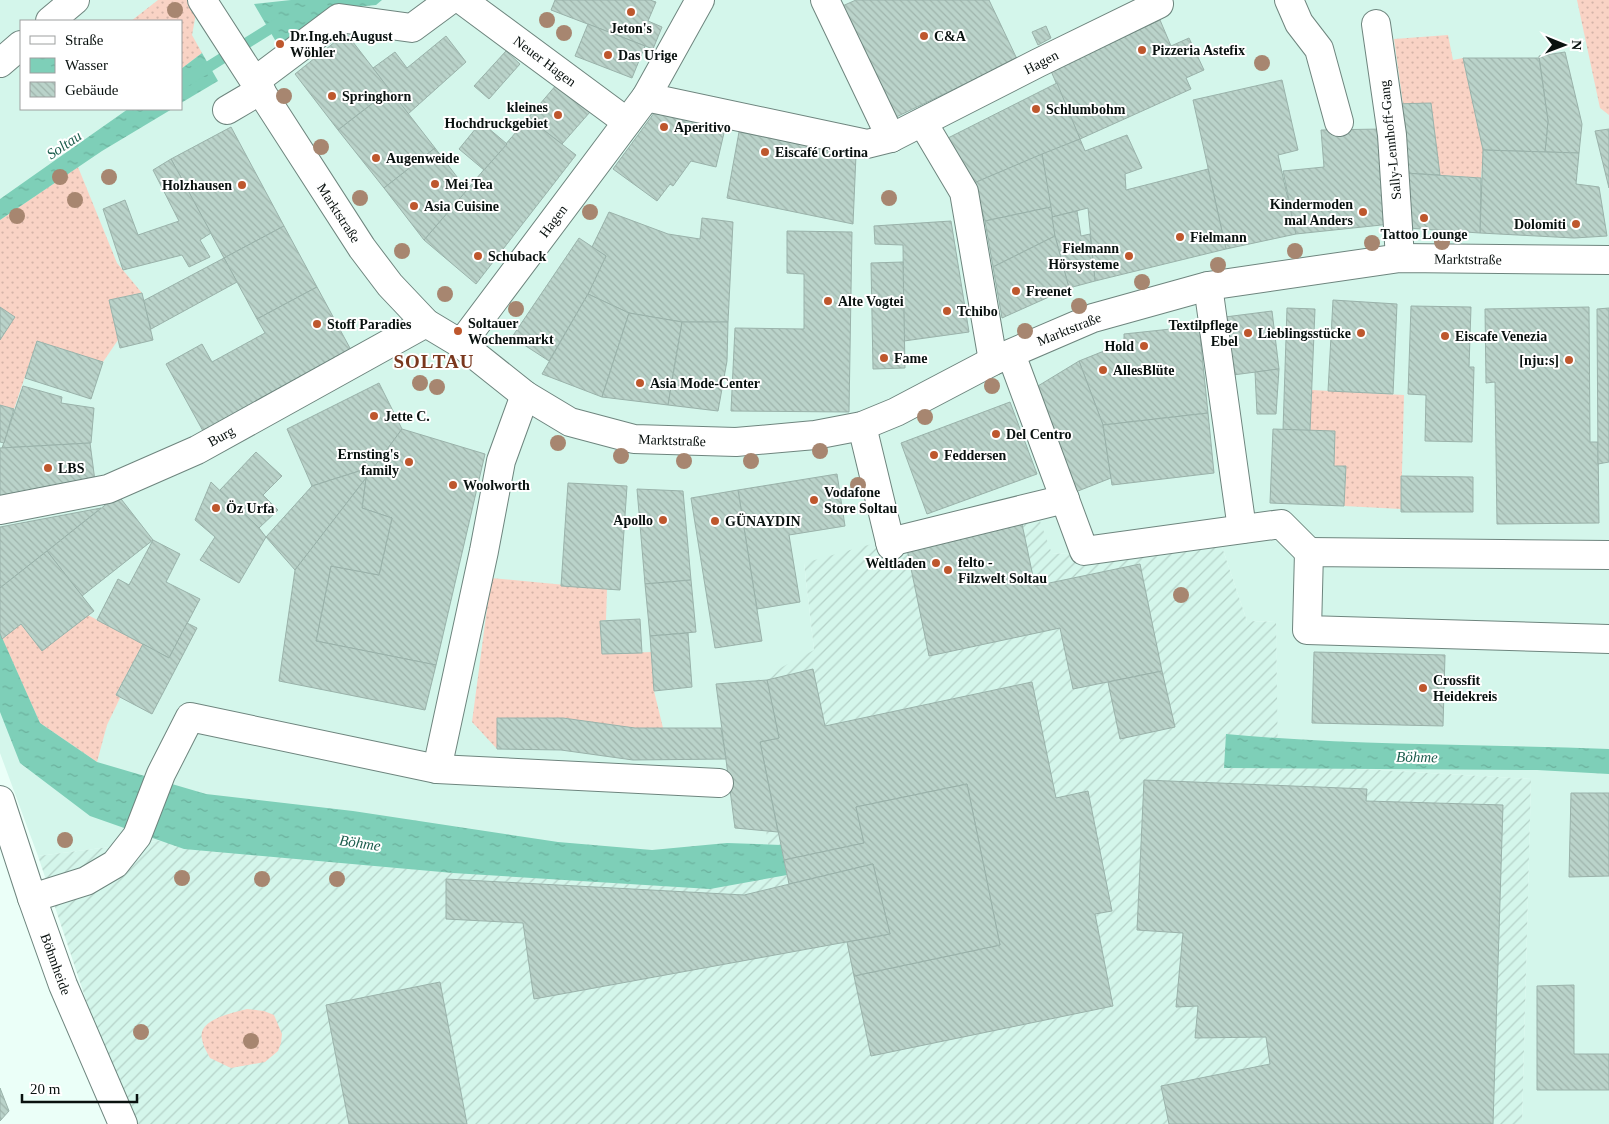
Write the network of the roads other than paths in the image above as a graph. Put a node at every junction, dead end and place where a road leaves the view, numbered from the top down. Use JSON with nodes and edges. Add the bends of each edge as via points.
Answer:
{"nodes":[{"id":1,"x":75,"y":0,"type":"edge"},
{"id":2,"x":450,"y":0,"type":"edge"},
{"id":3,"x":462,"y":0,"type":"edge"},
{"id":4,"x":700,"y":0,"type":"edge"},
{"id":5,"x":825,"y":0,"type":"edge"},
{"id":6,"x":1289,"y":0,"type":"edge"},
{"id":7,"x":1159,"y":4,"type":"dead end"},
{"id":8,"x":208,"y":10,"type":"edge"},
{"id":9,"x":51,"y":20,"type":"edge"},
{"id":10,"x":1376,"y":24,"type":"dead end"},
{"id":11,"x":20,"y":46,"type":"edge"},
{"id":12,"x":0,"y":63,"type":"edge"},
{"id":13,"x":256,"y":82,"type":"junction"},
{"id":14,"x":646,"y":97,"type":"junction"},
{"id":15,"x":227,"y":110,"type":"dead end"},
{"id":16,"x":627,"y":122,"type":"junction"},
{"id":17,"x":923,"y":122,"type":"junction"},
{"id":18,"x":1339,"y":122,"type":"dead end"},
{"id":19,"x":891,"y":138,"type":"junction"},
{"id":20,"x":1400,"y":258,"type":"junction"},
{"id":21,"x":1609,"y":260,"type":"edge"},
{"id":22,"x":1208,"y":286,"type":"junction"},
{"id":23,"x":426,"y":323,"type":"junction"},
{"id":24,"x":461,"y":344,"type":"junction"},
{"id":25,"x":1002,"y":357,"type":"junction"},
{"id":26,"x":526,"y":395,"type":"junction"},
{"id":27,"x":862,"y":426,"type":"junction"},
{"id":28,"x":1065,"y":500,"type":"junction"},
{"id":29,"x":0,"y":510,"type":"edge"},
{"id":30,"x":1242,"y":529,"type":"junction"},
{"id":31,"x":1309,"y":552,"type":"junction"},
{"id":32,"x":1609,"y":555,"type":"edge"},
{"id":33,"x":1609,"y":639,"type":"edge"},
{"id":34,"x":437,"y":769,"type":"junction"},
{"id":35,"x":719,"y":783,"type":"dead end"},
{"id":36,"x":0,"y":800,"type":"edge"},
{"id":37,"x":32,"y":898,"type":"junction"},
{"id":38,"x":123,"y":1124,"type":"edge"}],
"edges":[{"from":1,"to":9,"type":"street"},
{"from":2,"to":13,"type":"street","via":[[412,28],[339,18]]},
{"from":3,"to":16,"type":"street","name":"Neuer Hagen"},
{"from":4,"to":14,"type":"street","name":"Hagen"},
{"from":5,"to":19,"type":"street"},
{"from":6,"to":18,"type":"street","via":[[1299,23],[1319,48]]},
{"from":7,"to":17,"type":"street","name":"Hagen"},
{"from":8,"to":13,"type":"street","name":"Marktstraße"},
{"from":10,"to":20,"type":"street","name":"Sally-Lennhoff-Gang","via":[[1392,135]]},
{"from":11,"to":12,"type":"street"},
{"from":13,"to":15,"type":"street"},
{"from":13,"to":23,"type":"street","name":"Marktstraße","via":[[362,248],[390,285]]},
{"from":14,"to":16,"type":"street","name":"Hagen"},
{"from":14,"to":19,"type":"street","name":"Hagen","via":[[867,144]]},
{"from":16,"to":24,"type":"street","name":"Hagen"},
{"from":17,"to":19,"type":"street","name":"Hagen"},
{"from":17,"to":25,"type":"street","via":[[964,192]]},
{"from":20,"to":21,"type":"street","name":"Marktstraße"},
{"from":20,"to":22,"type":"street","name":"Marktstraße"},
{"from":22,"to":25,"type":"street","name":"Marktstraße","via":[[1093,318]]},
{"from":22,"to":30,"type":"street"},
{"from":23,"to":24,"type":"street","name":"Marktstraße"},
{"from":23,"to":29,"type":"street","name":"Burg","via":[[197,450],[108,489]]},
{"from":24,"to":26,"type":"street","name":"Marktstraße"},
{"from":25,"to":27,"type":"street","name":"Marktstraße"},
{"from":25,"to":28,"type":"street"},
{"from":26,"to":27,"type":"street","name":"Marktstraße","via":[[570,422],[634,439],[736,442],[815,436]]},
{"from":26,"to":34,"type":"street","via":[[501,461]]},
{"from":27,"to":28,"type":"street","via":[[890,544]]},
{"from":28,"to":30,"type":"street","via":[[1084,551]]},
{"from":30,"to":31,"type":"street","via":[[1281,524]]},
{"from":31,"to":32,"type":"street"},
{"from":31,"to":33,"type":"street","via":[[1307,630]]},
{"from":34,"to":35,"type":"street"},
{"from":34,"to":37,"type":"street","via":[[190,717],[137,836],[115,864],[86,881]]},
{"from":36,"to":37,"type":"street","name":"Böhmheide"},
{"from":37,"to":38,"type":"street","name":"Böhmheide","via":[[64,985]]}]}
